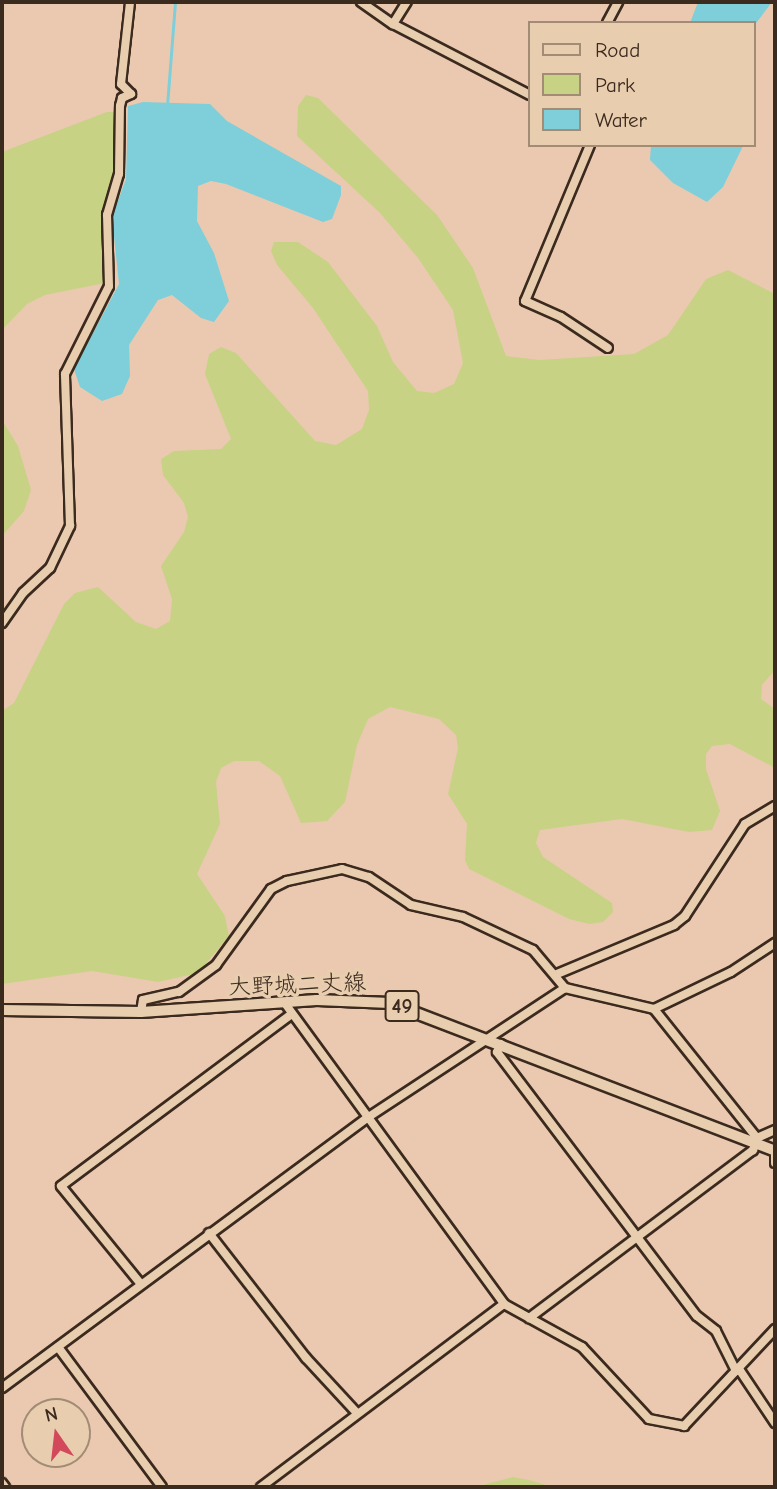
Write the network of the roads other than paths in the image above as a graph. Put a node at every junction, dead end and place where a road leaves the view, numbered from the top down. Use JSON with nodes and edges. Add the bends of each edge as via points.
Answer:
{"nodes":[{"id":1,"x":130,"y":2,"type":"edge"},
{"id":2,"x":361,"y":2,"type":"edge"},
{"id":3,"x":407,"y":2,"type":"edge"},
{"id":4,"x":618,"y":2,"type":"edge"},
{"id":5,"x":608,"y":21,"type":"edge"},
{"id":6,"x":393,"y":24,"type":"junction"},
{"id":7,"x":528,"y":94,"type":"edge"},
{"id":8,"x":589,"y":147,"type":"edge"},
{"id":9,"x":608,"y":348,"type":"dead end"},
{"id":10,"x":2,"y":623,"type":"edge"},
{"id":11,"x":775,"y":806,"type":"edge"},
{"id":12,"x":775,"y":943,"type":"edge"},
{"id":13,"x":557,"y":974,"type":"junction"},
{"id":14,"x":565,"y":988,"type":"junction"},
{"id":15,"x":284,"y":1002,"type":"junction"},
{"id":16,"x":654,"y":1009,"type":"junction"},
{"id":17,"x":2,"y":1010,"type":"edge"},
{"id":18,"x":141,"y":1012,"type":"junction"},
{"id":19,"x":290,"y":1015,"type":"junction"},
{"id":20,"x":487,"y":1038,"type":"junction"},
{"id":21,"x":501,"y":1044,"type":"junction"},
{"id":22,"x":367,"y":1118,"type":"junction"},
{"id":23,"x":775,"y":1130,"type":"edge"},
{"id":24,"x":756,"y":1141,"type":"junction"},
{"id":25,"x":775,"y":1153,"type":"edge"},
{"id":26,"x":775,"y":1163,"type":"edge"},
{"id":27,"x":209,"y":1233,"type":"junction"},
{"id":28,"x":639,"y":1237,"type":"junction"},
{"id":29,"x":139,"y":1283,"type":"junction"},
{"id":30,"x":504,"y":1304,"type":"junction"},
{"id":31,"x":529,"y":1318,"type":"junction"},
{"id":32,"x":775,"y":1329,"type":"edge"},
{"id":33,"x":58,"y":1347,"type":"junction"},
{"id":34,"x":737,"y":1370,"type":"junction"},
{"id":35,"x":2,"y":1388,"type":"edge"},
{"id":36,"x":357,"y":1413,"type":"junction"},
{"id":37,"x":775,"y":1423,"type":"edge"},
{"id":38,"x":2,"y":1483,"type":"edge"},
{"id":39,"x":5,"y":1487,"type":"edge"},
{"id":40,"x":162,"y":1487,"type":"edge"},
{"id":41,"x":261,"y":1487,"type":"edge"}],
"edges":[{"from":1,"to":10,"type":"street","via":[[121,84],[131,94],[122,98],[120,106],[119,174],[107,215],[109,286],[65,373],[70,526],[50,568],[23,593]]},
{"from":2,"to":6,"type":"street"},
{"from":3,"to":6,"type":"street"},
{"from":4,"to":5,"type":"street"},
{"from":6,"to":7,"type":"street"},
{"from":8,"to":9,"type":"street","via":[[525,301],[561,317]]},
{"from":11,"to":13,"type":"street","via":[[745,824],[685,916],[674,925]]},
{"from":12,"to":16,"type":"street","via":[[731,972]]},
{"from":13,"to":14,"type":"street"},
{"from":13,"to":18,"type":"street","via":[[533,950],[463,917],[411,905],[369,877],[342,869],[271,889],[216,965],[179,992],[143,1000]]},
{"from":14,"to":16,"type":"street"},
{"from":14,"to":20,"type":"street"},
{"from":15,"to":18,"type":"main road","name":"大野城二丈線","number":"49"},
{"from":15,"to":19,"type":"street"},
{"from":15,"to":20,"type":"main road","name":"大野城二丈線","number":"49","via":[[390,1003]]},
{"from":16,"to":24,"type":"street"},
{"from":17,"to":18,"type":"main road","name":"大野城二丈線","number":"49"},
{"from":19,"to":22,"type":"street"},
{"from":19,"to":29,"type":"street","via":[[61,1186]]},
{"from":20,"to":21,"type":"main road","name":"大野城二丈線","number":"49"},
{"from":20,"to":22,"type":"street"},
{"from":21,"to":24,"type":"main road","name":"大野城二丈線","number":"49"},
{"from":21,"to":28,"type":"street","via":[[497,1052]]},
{"from":22,"to":27,"type":"street"},
{"from":22,"to":30,"type":"street"},
{"from":23,"to":24,"type":"street"},
{"from":24,"to":25,"type":"main road","name":"大野城二丈線","number":"49"},
{"from":24,"to":28,"type":"street"},
{"from":25,"to":26,"type":"street"},
{"from":27,"to":29,"type":"street"},
{"from":27,"to":36,"type":"street","via":[[306,1358]]},
{"from":28,"to":31,"type":"street"},
{"from":28,"to":34,"type":"street","via":[[697,1316],[716,1331]]},
{"from":29,"to":33,"type":"street"},
{"from":30,"to":31,"type":"street"},
{"from":30,"to":36,"type":"street"},
{"from":31,"to":34,"type":"street","via":[[582,1347],[649,1419],[684,1426]]},
{"from":32,"to":34,"type":"street"},
{"from":33,"to":35,"type":"street"},
{"from":33,"to":40,"type":"street"},
{"from":34,"to":37,"type":"street"},
{"from":36,"to":41,"type":"street"},
{"from":38,"to":39,"type":"street"}]}
